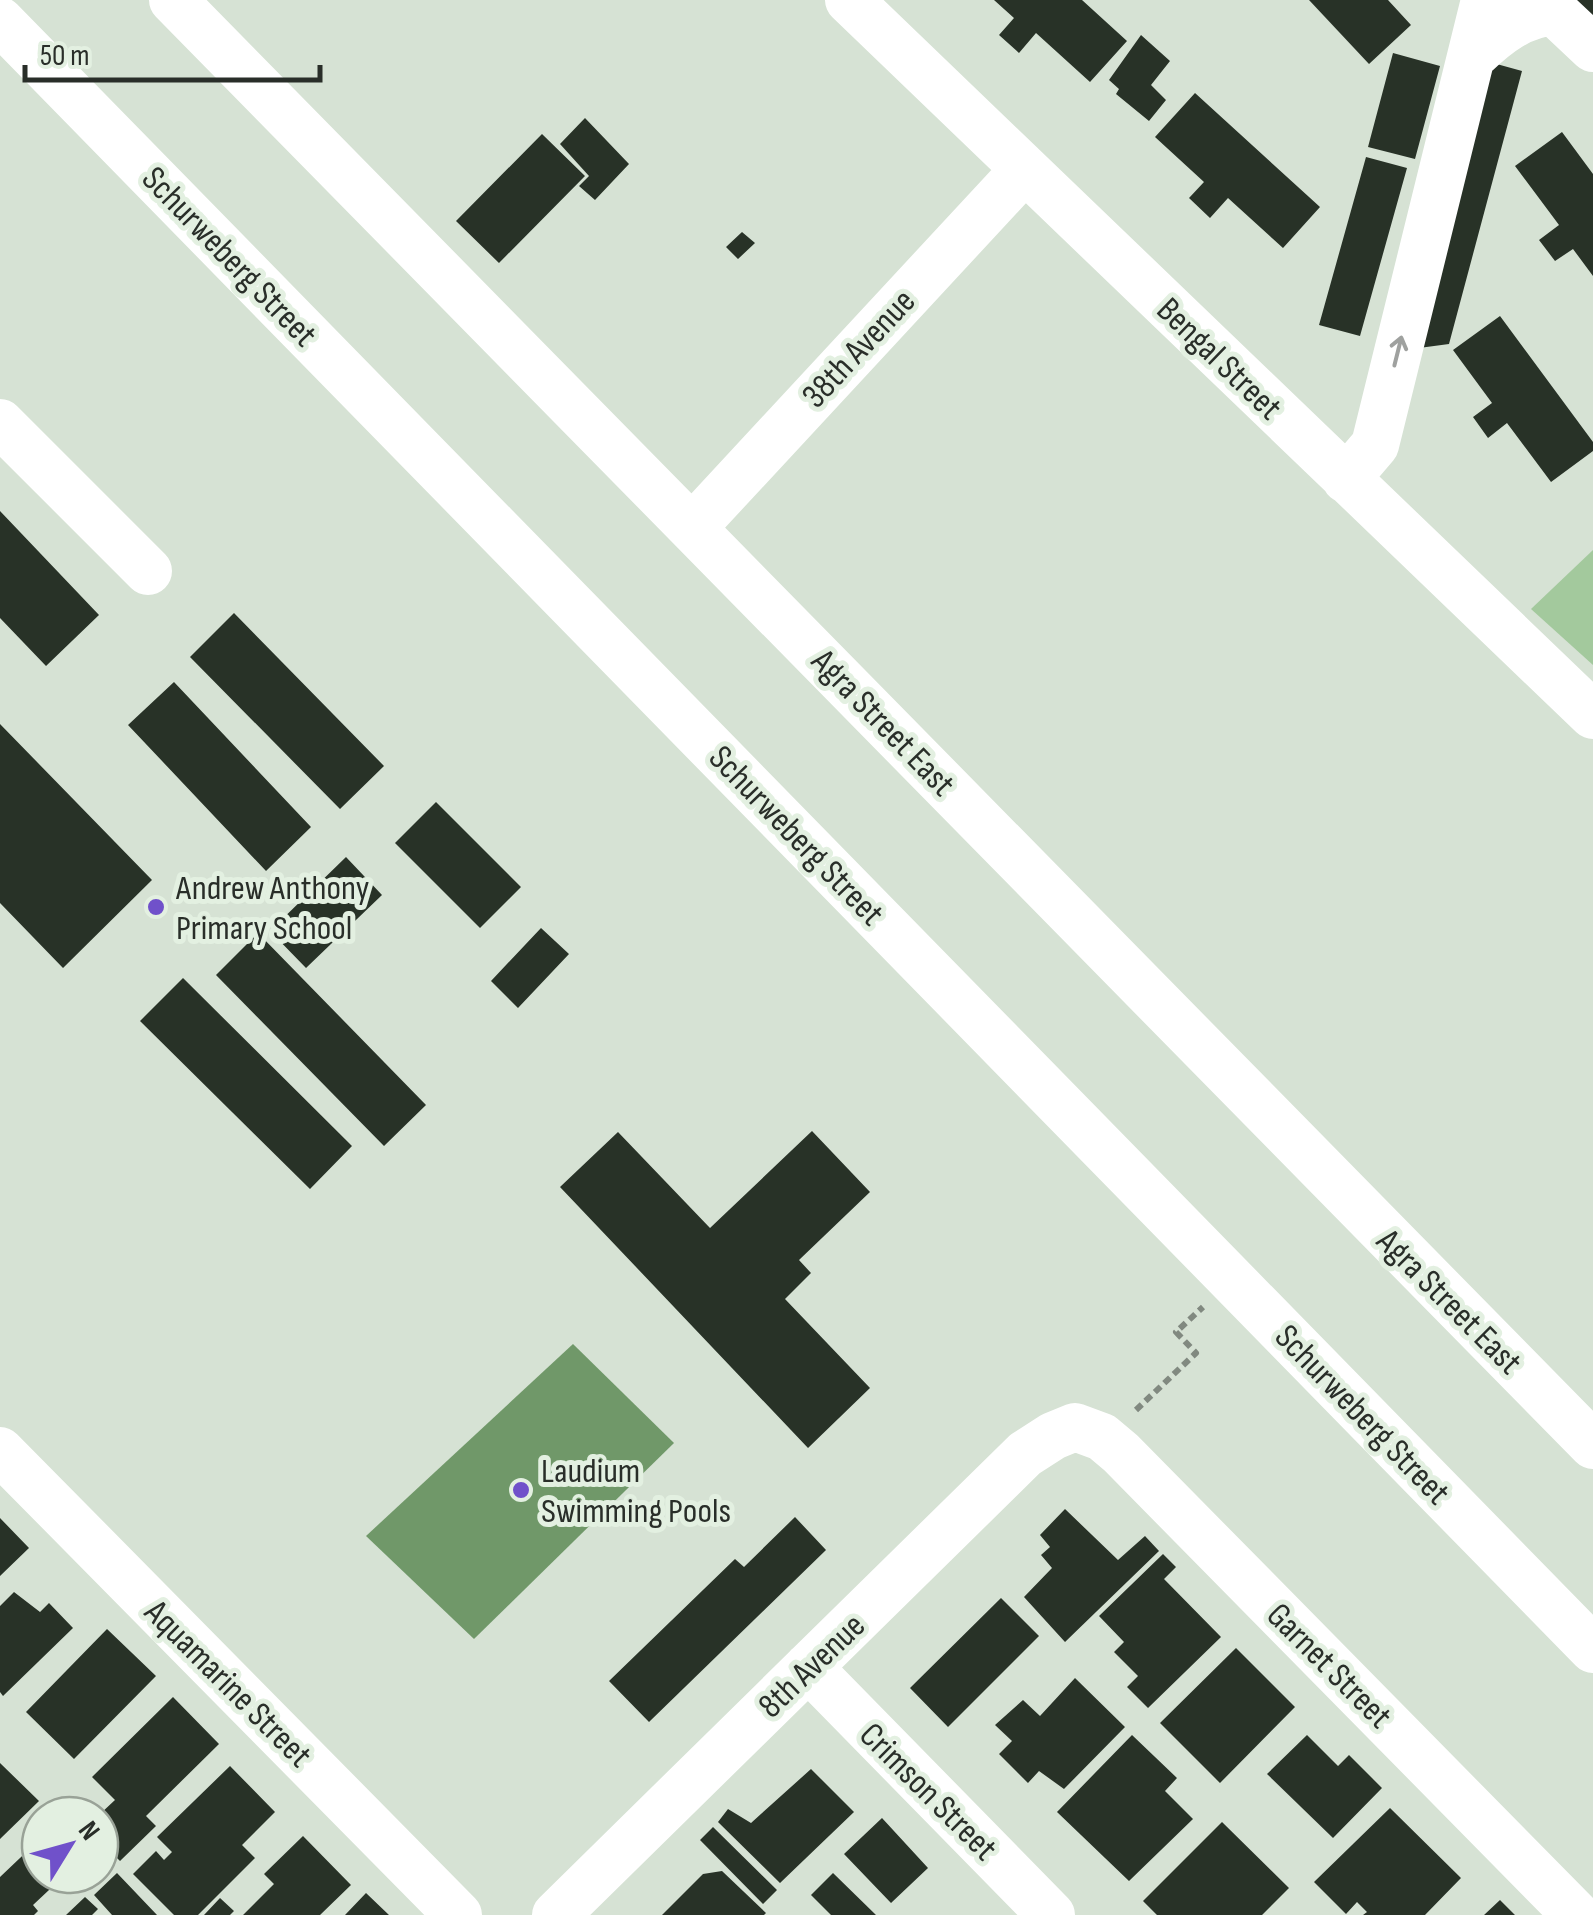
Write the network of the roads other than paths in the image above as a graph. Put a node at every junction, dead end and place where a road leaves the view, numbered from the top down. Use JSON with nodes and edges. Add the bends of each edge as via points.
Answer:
{"nodes":[{"id":1,"x":173,"y":0,"type":"edge"},
{"id":2,"x":849,"y":0,"type":"edge"},
{"id":3,"x":1486,"y":0,"type":"edge"},
{"id":4,"x":1548,"y":5,"type":"edge"},
{"id":5,"x":0,"y":21,"type":"edge"},
{"id":6,"x":1593,"y":48,"type":"edge"},
{"id":7,"x":1474,"y":54,"type":"junction"},
{"id":8,"x":1024,"y":170,"type":"junction"},
{"id":9,"x":0,"y":424,"type":"edge"},
{"id":10,"x":1346,"y":480,"type":"junction"},
{"id":11,"x":693,"y":527,"type":"junction"},
{"id":12,"x":148,"y":571,"type":"dead end"},
{"id":13,"x":1593,"y":715,"type":"edge"},
{"id":14,"x":1075,"y":1427,"type":"joint"},
{"id":15,"x":1593,"y":1444,"type":"edge"},
{"id":16,"x":0,"y":1451,"type":"edge"},
{"id":17,"x":1593,"y":1649,"type":"edge"},
{"id":18,"x":808,"y":1667,"type":"junction"},
{"id":19,"x":458,"y":1915,"type":"edge"},
{"id":20,"x":556,"y":1915,"type":"edge"},
{"id":21,"x":1051,"y":1915,"type":"edge"},
{"id":22,"x":1576,"y":1915,"type":"edge"}],
"edges":[{"from":1,"to":11,"type":"street","name":"Agra Street East"},
{"from":2,"to":8,"type":"street","name":"Bengal Street"},
{"from":3,"to":7,"type":"street"},
{"from":4,"to":6,"type":"street"},
{"from":4,"to":7,"type":"street"},
{"from":5,"to":17,"type":"street","name":"Schurweberg Street"},
{"from":10,"to":7,"type":"street","one_way":true,"via":[[1375,445]]},
{"from":8,"to":10,"type":"street","name":"Bengal Street"},
{"from":8,"to":11,"type":"street","name":"38th Avenue"},
{"from":9,"to":12,"type":"street"},
{"from":10,"to":13,"type":"street","name":"Bengal Street"},
{"from":11,"to":15,"type":"street","name":"Agra Street East"},
{"from":14,"to":18,"type":"street","name":"8th Avenue","via":[[1025,1454]]},
{"from":14,"to":22,"type":"street","name":"Garnet Street","via":[[1121,1453]]},
{"from":16,"to":19,"type":"street","name":"Aquamarine Street"},
{"from":18,"to":20,"type":"street","name":"8th Avenue"},
{"from":18,"to":21,"type":"street","name":"Crimson Street"}]}
